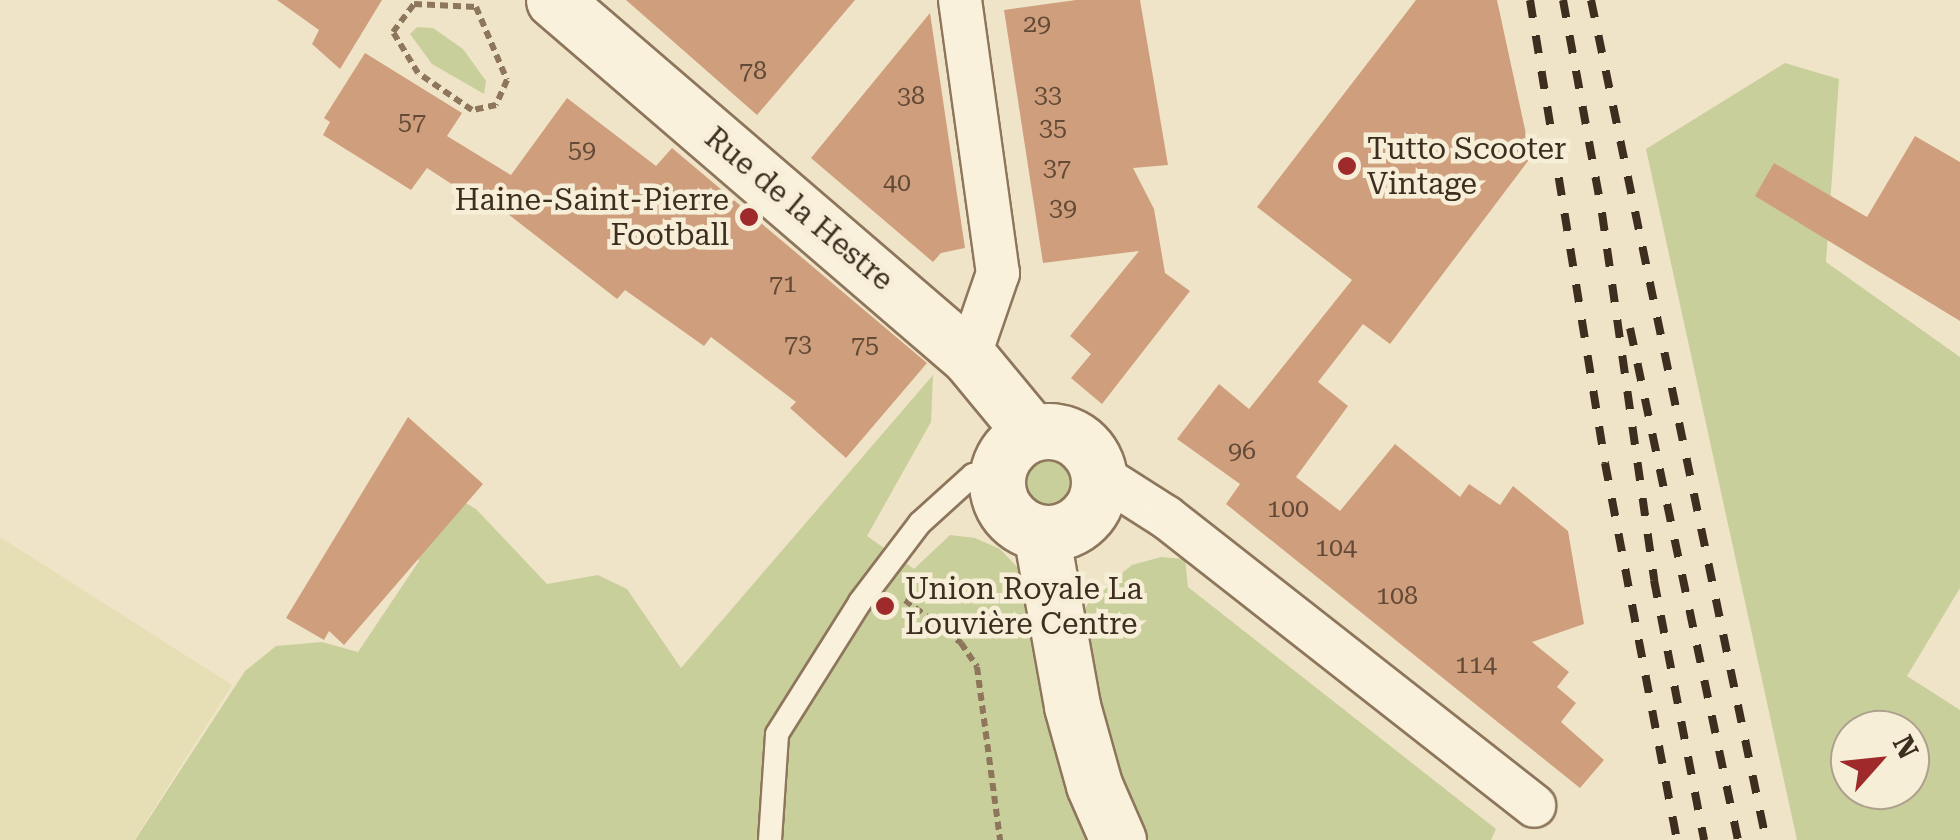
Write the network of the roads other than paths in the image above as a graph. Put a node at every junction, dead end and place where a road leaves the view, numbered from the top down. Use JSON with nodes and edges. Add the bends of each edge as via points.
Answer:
{"nodes":[{"id":1,"x":554,"y":0,"type":"edge"},
{"id":2,"x":960,"y":0,"type":"edge"},
{"id":3,"x":969,"y":358,"type":"junction"},
{"id":4,"x":1031,"y":432,"type":"junction"},
{"id":5,"x":1100,"y":475,"type":"junction"},
{"id":6,"x":996,"y":482,"type":"junction"},
{"id":7,"x":1041,"y":533,"type":"junction"},
{"id":8,"x":1534,"y":806,"type":"dead end"},
{"id":9,"x":770,"y":840,"type":"edge"},
{"id":10,"x":1118,"y":840,"type":"edge"}],
"edges":[{"from":1,"to":3,"type":"street","name":"Rue de la Hestre"},
{"from":2,"to":3,"type":"street","via":[[998,273]]},
{"from":3,"to":4,"type":"street","name":"Rue de la Hestre"},
{"from":4,"to":5,"type":"street","via":[[1058,430],[1077,438]]},
{"from":4,"to":6,"type":"street","via":[[1011,445]]},
{"from":5,"to":7,"type":"street","via":[[1091,511],[1077,525]]},
{"from":5,"to":8,"type":"street","via":[[1166,517]]},
{"from":6,"to":7,"type":"street","via":[[1005,510]]},
{"from":6,"to":9,"type":"lane","via":[[973,475],[920,523],[875,579],[777,734]]},
{"from":7,"to":10,"type":"street","via":[[1072,706]]}]}
